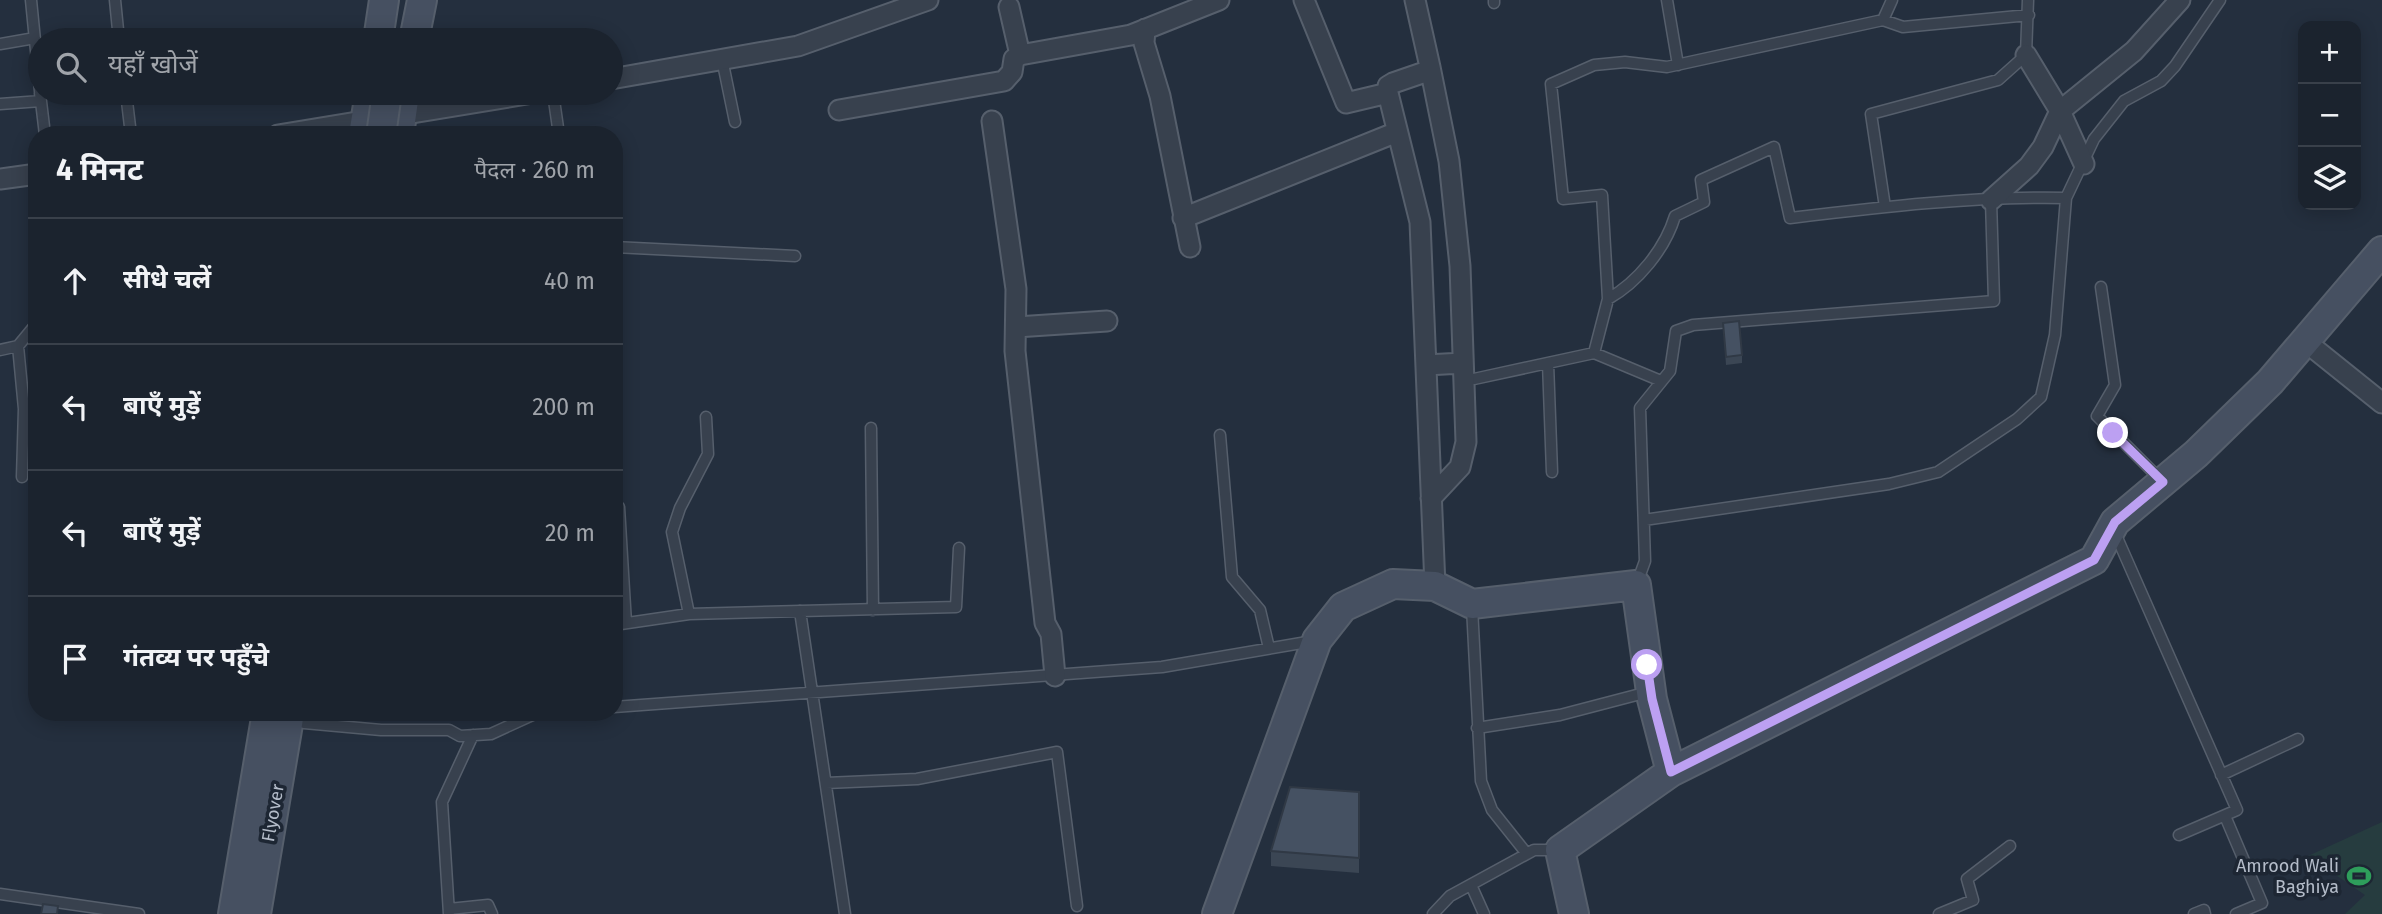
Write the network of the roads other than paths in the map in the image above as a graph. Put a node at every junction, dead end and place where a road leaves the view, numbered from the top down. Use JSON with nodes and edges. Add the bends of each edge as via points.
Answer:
{"nodes":[{"id":1,"x":30,"y":0,"type":"edge"},
{"id":2,"x":115,"y":0,"type":"edge"},
{"id":3,"x":384,"y":0,"type":"edge"},
{"id":4,"x":403,"y":0,"type":"edge"},
{"id":5,"x":422,"y":0,"type":"edge"},
{"id":6,"x":928,"y":0,"type":"edge"},
{"id":7,"x":1219,"y":0,"type":"edge"},
{"id":8,"x":1304,"y":0,"type":"edge"},
{"id":9,"x":1415,"y":0,"type":"edge"},
{"id":10,"x":1667,"y":0,"type":"edge"},
{"id":11,"x":1892,"y":0,"type":"edge"},
{"id":12,"x":2028,"y":0,"type":"edge"},
{"id":13,"x":2180,"y":0,"type":"edge"},
{"id":14,"x":2220,"y":0,"type":"edge"},
{"id":15,"x":1009,"y":7,"type":"dead end"},
{"id":16,"x":2029,"y":15,"type":"junction"},
{"id":17,"x":1883,"y":20,"type":"junction"},
{"id":18,"x":34,"y":28,"type":"edge"},
{"id":19,"x":118,"y":28,"type":"edge"},
{"id":20,"x":380,"y":28,"type":"edge"},
{"id":21,"x":398,"y":28,"type":"edge"},
{"id":22,"x":416,"y":28,"type":"edge"},
{"id":23,"x":1145,"y":29,"type":"junction"},
{"id":24,"x":28,"y":39,"type":"edge"},
{"id":25,"x":0,"y":44,"type":"edge"},
{"id":26,"x":1020,"y":55,"type":"junction"},
{"id":27,"x":2026,"y":55,"type":"junction"},
{"id":28,"x":722,"y":59,"type":"junction"},
{"id":29,"x":1678,"y":65,"type":"junction"},
{"id":30,"x":1430,"y":67,"type":"junction"},
{"id":31,"x":623,"y":77,"type":"edge"},
{"id":32,"x":1388,"y":93,"type":"junction"},
{"id":33,"x":28,"y":98,"type":"edge"},
{"id":34,"x":0,"y":104,"type":"edge"},
{"id":35,"x":42,"y":105,"type":"edge"},
{"id":36,"x":127,"y":105,"type":"edge"},
{"id":37,"x":462,"y":105,"type":"edge"},
{"id":38,"x":555,"y":105,"type":"edge"},
{"id":39,"x":839,"y":110,"type":"dead end"},
{"id":40,"x":2060,"y":111,"type":"junction"},
{"id":41,"x":386,"y":118,"type":"edge"},
{"id":42,"x":992,"y":121,"type":"dead end"},
{"id":43,"x":735,"y":122,"type":"dead end"},
{"id":44,"x":44,"y":126,"type":"edge"},
{"id":45,"x":130,"y":126,"type":"edge"},
{"id":46,"x":335,"y":126,"type":"edge"},
{"id":47,"x":558,"y":126,"type":"edge"},
{"id":48,"x":1398,"y":132,"type":"junction"},
{"id":49,"x":2084,"y":164,"type":"junction"},
{"id":50,"x":28,"y":175,"type":"edge"},
{"id":51,"x":0,"y":179,"type":"edge"},
{"id":52,"x":2066,"y":198,"type":"junction"},
{"id":53,"x":1991,"y":200,"type":"junction"},
{"id":54,"x":1885,"y":207,"type":"junction"},
{"id":55,"x":1183,"y":218,"type":"junction"},
{"id":56,"x":623,"y":247,"type":"edge"},
{"id":57,"x":1190,"y":247,"type":"dead end"},
{"id":58,"x":2382,"y":251,"type":"edge"},
{"id":59,"x":795,"y":256,"type":"dead end"},
{"id":60,"x":2101,"y":287,"type":"dead end"},
{"id":61,"x":1608,"y":299,"type":"junction"},
{"id":62,"x":1107,"y":321,"type":"dead end"},
{"id":63,"x":1016,"y":327,"type":"junction"},
{"id":64,"x":28,"y":334,"type":"edge"},
{"id":65,"x":2305,"y":342,"type":"junction"},
{"id":66,"x":18,"y":346,"type":"junction"},
{"id":67,"x":0,"y":350,"type":"edge"},
{"id":68,"x":1594,"y":353,"type":"junction"},
{"id":69,"x":1548,"y":363,"type":"junction"},
{"id":70,"x":1426,"y":365,"type":"junction"},
{"id":71,"x":1469,"y":371,"type":"junction"},
{"id":72,"x":1661,"y":382,"type":"junction"},
{"id":73,"x":2382,"y":403,"type":"edge"},
{"id":74,"x":706,"y":417,"type":"dead end"},
{"id":75,"x":871,"y":428,"type":"dead end"},
{"id":76,"x":1220,"y":435,"type":"dead end"},
{"id":77,"x":1552,"y":472,"type":"dead end"},
{"id":78,"x":22,"y":477,"type":"dead end"},
{"id":79,"x":2163,"y":482,"type":"junction"},
{"id":80,"x":1431,"y":499,"type":"junction"},
{"id":81,"x":1644,"y":520,"type":"junction"},
{"id":82,"x":2112,"y":527,"type":"junction"},
{"id":83,"x":958,"y":548,"type":"dead end"},
{"id":84,"x":623,"y":573,"type":"edge"},
{"id":85,"x":1636,"y":585,"type":"junction"},
{"id":86,"x":1435,"y":586,"type":"junction"},
{"id":87,"x":1472,"y":604,"type":"junction"},
{"id":88,"x":873,"y":610,"type":"junction"},
{"id":89,"x":800,"y":611,"type":"junction"},
{"id":90,"x":689,"y":614,"type":"junction"},
{"id":91,"x":626,"y":623,"type":"junction"},
{"id":92,"x":623,"y":624,"type":"edge"},
{"id":93,"x":1317,"y":640,"type":"junction"},
{"id":94,"x":1269,"y":648,"type":"junction"},
{"id":95,"x":1055,"y":676,"type":"junction"},
{"id":96,"x":1651,"y":692,"type":"junction"},
{"id":97,"x":814,"y":695,"type":"junction"},
{"id":98,"x":623,"y":706,"type":"edge"},
{"id":99,"x":265,"y":721,"type":"edge"},
{"id":100,"x":299,"y":721,"type":"edge"},
{"id":101,"x":299,"y":721,"type":"edge"},
{"id":102,"x":329,"y":721,"type":"edge"},
{"id":103,"x":519,"y":721,"type":"edge"},
{"id":104,"x":1477,"y":728,"type":"junction"},
{"id":105,"x":473,"y":735,"type":"junction"},
{"id":106,"x":2298,"y":739,"type":"dead end"},
{"id":107,"x":1671,"y":772,"type":"junction"},
{"id":108,"x":2221,"y":775,"type":"junction"},
{"id":109,"x":826,"y":783,"type":"junction"},
{"id":110,"x":2225,"y":816,"type":"junction"},
{"id":111,"x":2179,"y":835,"type":"dead end"},
{"id":112,"x":2010,"y":846,"type":"dead end"},
{"id":113,"x":1560,"y":850,"type":"junction"},
{"id":114,"x":1527,"y":854,"type":"junction"},
{"id":115,"x":1471,"y":885,"type":"junction"},
{"id":116,"x":0,"y":894,"type":"edge"},
{"id":117,"x":1077,"y":906,"type":"dead end"},
{"id":118,"x":449,"y":911,"type":"edge"},
{"id":119,"x":139,"y":914,"type":"edge"},
{"id":120,"x":233,"y":914,"type":"edge"},
{"id":121,"x":256,"y":914,"type":"edge"},
{"id":122,"x":275,"y":914,"type":"edge"},
{"id":123,"x":492,"y":914,"type":"edge"},
{"id":124,"x":845,"y":914,"type":"edge"},
{"id":125,"x":1217,"y":914,"type":"edge"},
{"id":126,"x":1433,"y":914,"type":"edge"},
{"id":127,"x":1484,"y":914,"type":"edge"},
{"id":128,"x":1574,"y":914,"type":"edge"},
{"id":129,"x":1939,"y":914,"type":"edge"},
{"id":130,"x":2194,"y":914,"type":"edge"},
{"id":131,"x":2206,"y":914,"type":"edge"},
{"id":132,"x":2236,"y":914,"type":"edge"}],
"edges":[{"from":1,"to":18,"type":"lane"},
{"from":2,"to":19,"type":"lane"},
{"from":3,"to":20,"type":"street"},
{"from":4,"to":21,"type":"street"},
{"from":5,"to":22,"type":"street"},
{"from":6,"to":28,"type":"street","via":[[798,46]]},
{"from":7,"to":23,"type":"street"},
{"from":8,"to":32,"type":"street","via":[[1346,103]]},
{"from":9,"to":30,"type":"street"},
{"from":10,"to":29,"type":"lane"},
{"from":11,"to":17,"type":"lane"},
{"from":12,"to":16,"type":"lane"},
{"from":13,"to":40,"type":"street","via":[[2134,51]]},
{"from":14,"to":49,"type":"lane","via":[[2175,66],[2124,102],[2094,139]]},
{"from":15,"to":26,"type":"street"},
{"from":16,"to":17,"type":"lane","via":[[1903,27]]},
{"from":16,"to":27,"type":"lane"},
{"from":17,"to":29,"type":"lane"},
{"from":23,"to":26,"type":"street"},
{"from":23,"to":55,"type":"street","via":[[1144,43],[1160,96]]},
{"from":24,"to":25,"type":"lane"},
{"from":26,"to":39,"type":"street","via":[[1004,82]]},
{"from":27,"to":40,"type":"street"},
{"from":27,"to":54,"type":"lane","via":[[1997,80],[1871,114]]},
{"from":28,"to":31,"type":"street"},
{"from":28,"to":43,"type":"lane"},
{"from":29,"to":61,"type":"lane","via":[[1594,65],[1550,84],[1563,199],[1602,195]]},
{"from":30,"to":32,"type":"street","via":[[1388,86]]},
{"from":30,"to":71,"type":"street","via":[[1452,187]]},
{"from":32,"to":48,"type":"street"},
{"from":33,"to":34,"type":"lane"},
{"from":35,"to":44,"type":"lane"},
{"from":36,"to":45,"type":"lane"},
{"from":37,"to":41,"type":"street"},
{"from":38,"to":47,"type":"lane"},
{"from":40,"to":49,"type":"street"},
{"from":40,"to":53,"type":"street","via":[[2029,166]]},
{"from":41,"to":46,"type":"street"},
{"from":42,"to":63,"type":"street","via":[[1016,289]]},
{"from":48,"to":55,"type":"street"},
{"from":48,"to":70,"type":"street","via":[[1420,222]]},
{"from":49,"to":52,"type":"lane"},
{"from":50,"to":51,"type":"street"},
{"from":52,"to":53,"type":"lane"},
{"from":52,"to":81,"type":"lane","via":[[2054,335],[2044,385],[2041,397],[2017,419],[1938,472],[1889,484]]},
{"from":53,"to":54,"type":"lane"},
{"from":53,"to":72,"type":"lane","via":[[1994,301],[1693,325],[1676,331],[1670,371]]},
{"from":54,"to":61,"type":"lane","via":[[1790,218],[1774,147],[1701,180],[1703,202],[1675,216],[1667,242],[1621,292]]},
{"from":55,"to":57,"type":"street"},
{"from":56,"to":59,"type":"lane"},
{"from":58,"to":65,"type":"street"},
{"from":60,"to":79,"type":"lane","via":[[2115,385],[2097,416]]},
{"from":61,"to":68,"type":"lane"},
{"from":62,"to":63,"type":"street"},
{"from":63,"to":95,"type":"street","via":[[1043,609]]},
{"from":64,"to":66,"type":"lane"},
{"from":65,"to":73,"type":"street"},
{"from":65,"to":79,"type":"street"},
{"from":66,"to":67,"type":"lane"},
{"from":66,"to":78,"type":"lane","via":[[24,409]]},
{"from":68,"to":69,"type":"lane"},
{"from":68,"to":72,"type":"lane"},
{"from":69,"to":71,"type":"lane"},
{"from":69,"to":77,"type":"lane"},
{"from":70,"to":71,"type":"street"},
{"from":70,"to":80,"type":"street"},
{"from":71,"to":80,"type":"street","via":[[1466,442],[1460,467]]},
{"from":72,"to":81,"type":"lane","via":[[1640,408]]},
{"from":74,"to":90,"type":"lane","via":[[708,454],[672,532]]},
{"from":75,"to":88,"type":"lane"},
{"from":76,"to":94,"type":"lane","via":[[1232,577],[1259,610]]},
{"from":79,"to":82,"type":"street"},
{"from":80,"to":86,"type":"street"},
{"from":81,"to":85,"type":"lane","via":[[1645,561]]},
{"from":82,"to":107,"type":"street","via":[[2094,560]]},
{"from":82,"to":108,"type":"lane"},
{"from":83,"to":88,"type":"lane","via":[[956,607]]},
{"from":84,"to":91,"type":"lane"},
{"from":85,"to":87,"type":"street"},
{"from":85,"to":96,"type":"street"},
{"from":86,"to":87,"type":"street"},
{"from":86,"to":93,"type":"street","via":[[1393,584],[1343,607]]},
{"from":87,"to":104,"type":"lane"},
{"from":88,"to":89,"type":"lane"},
{"from":89,"to":90,"type":"lane"},
{"from":89,"to":97,"type":"lane"},
{"from":90,"to":91,"type":"lane"},
{"from":91,"to":92,"type":"lane"},
{"from":93,"to":94,"type":"lane"},
{"from":93,"to":125,"type":"street"},
{"from":94,"to":95,"type":"lane","via":[[1162,667]]},
{"from":95,"to":97,"type":"lane"},
{"from":96,"to":104,"type":"lane","via":[[1560,715]]},
{"from":96,"to":107,"type":"street"},
{"from":97,"to":98,"type":"lane"},
{"from":97,"to":109,"type":"lane"},
{"from":99,"to":120,"type":"street"},
{"from":100,"to":121,"type":"street","name":"Flyover"},
{"from":101,"to":122,"type":"street"},
{"from":102,"to":105,"type":"lane","via":[[381,730],[449,730],[460,736]]},
{"from":103,"to":105,"type":"lane","via":[[491,734]]},
{"from":104,"to":114,"type":"lane","via":[[1481,781],[1492,810]]},
{"from":105,"to":118,"type":"lane","via":[[442,802]]},
{"from":106,"to":108,"type":"lane"},
{"from":107,"to":113,"type":"street"},
{"from":108,"to":110,"type":"lane","via":[[2237,810]]},
{"from":109,"to":117,"type":"lane","via":[[916,779],[1057,752]]},
{"from":109,"to":124,"type":"lane"},
{"from":110,"to":111,"type":"lane"},
{"from":110,"to":132,"type":"lane","via":[[2262,903]]},
{"from":112,"to":129,"type":"lane","via":[[1967,879],[1973,900]]},
{"from":113,"to":114,"type":"lane"},
{"from":113,"to":128,"type":"street"},
{"from":114,"to":115,"type":"lane"},
{"from":115,"to":126,"type":"lane","via":[[1450,896]]},
{"from":115,"to":127,"type":"lane"},
{"from":116,"to":119,"type":"lane"},
{"from":118,"to":123,"type":"lane","via":[[488,905]]},
{"from":130,"to":131,"type":"lane","via":[[2204,910]]}]}
